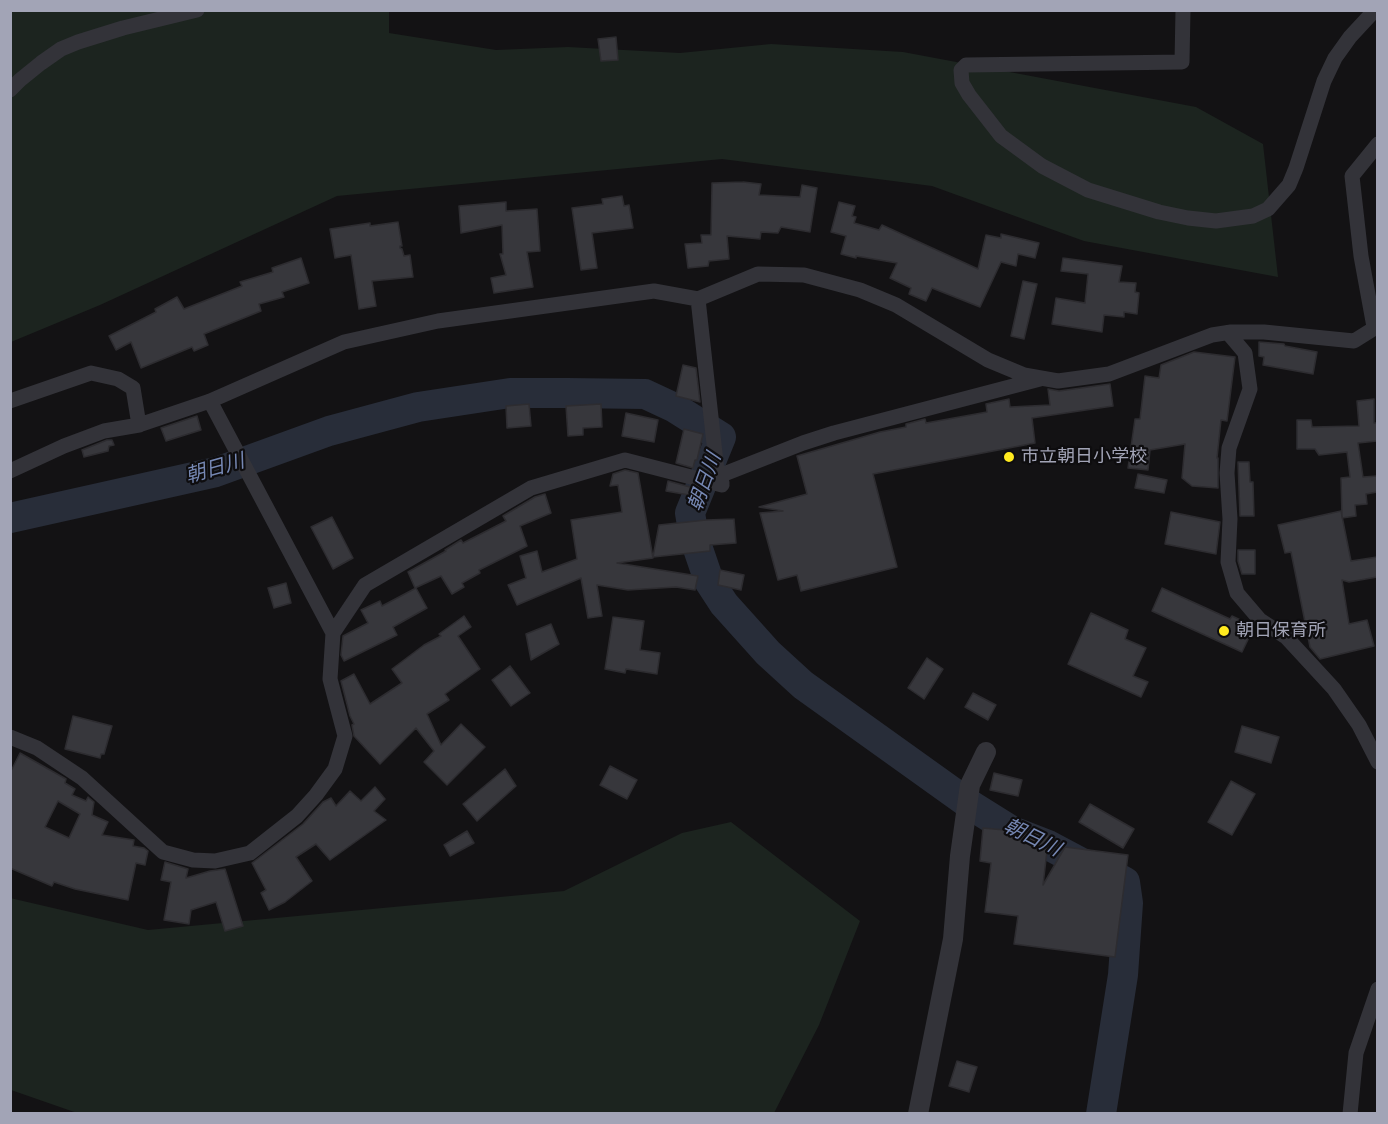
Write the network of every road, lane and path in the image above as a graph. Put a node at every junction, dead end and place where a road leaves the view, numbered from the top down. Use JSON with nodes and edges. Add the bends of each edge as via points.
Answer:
{"nodes":[{"id":1,"x":197,"y":10,"type":"edge"},
{"id":2,"x":1183,"y":10,"type":"edge"},
{"id":3,"x":1375,"y":10,"type":"edge"},
{"id":4,"x":10,"y":90,"type":"edge"},
{"id":5,"x":1377,"y":144,"type":"edge"},
{"id":6,"x":698,"y":299,"type":"junction"},
{"id":7,"x":1376,"y":327,"type":"edge"},
{"id":8,"x":1228,"y":333,"type":"junction"},
{"id":9,"x":1047,"y":378,"type":"junction"},
{"id":10,"x":10,"y":401,"type":"edge"},
{"id":11,"x":210,"y":401,"type":"junction"},
{"id":12,"x":139,"y":425,"type":"junction"},
{"id":13,"x":10,"y":471,"type":"edge"},
{"id":14,"x":719,"y":476,"type":"junction"},
{"id":15,"x":333,"y":633,"type":"junction"},
{"id":16,"x":10,"y":737,"type":"edge"},
{"id":17,"x":986,"y":752,"type":"dead end"},
{"id":18,"x":1377,"y":762,"type":"edge"},
{"id":19,"x":1377,"y":989,"type":"edge"},
{"id":20,"x":918,"y":1113,"type":"edge"},
{"id":21,"x":1350,"y":1113,"type":"edge"}],
"edges":[{"from":1,"to":4,"type":"street","via":[[78,42],[41,63]]},
{"from":2,"to":3,"type":"street","via":[[1182,62],[966,65],[961,70],[962,83],[1001,136],[1042,166],[1088,190],[1188,218],[1216,221],[1252,216],[1268,209],[1289,185],[1335,58]]},
{"from":5,"to":7,"type":"street","via":[[1352,176],[1361,256]]},
{"from":6,"to":9,"type":"street","via":[[758,274],[804,275],[860,290],[896,305],[988,360],[1024,375]]},
{"from":6,"to":11,"type":"street","via":[[654,291],[438,321],[344,342]]},
{"from":6,"to":14,"type":"street"},
{"from":7,"to":8,"type":"street","via":[[1354,341],[1264,332]]},
{"from":8,"to":9,"type":"street","via":[[1212,335],[1109,374],[1058,381]]},
{"from":8,"to":18,"type":"street","via":[[1245,353],[1250,389],[1228,448],[1228,562],[1237,593],[1260,620],[1286,637],[1334,689],[1359,725]]},
{"from":9,"to":14,"type":"street","via":[[834,433]]},
{"from":10,"to":12,"type":"street","via":[[92,372],[133,388]]},
{"from":11,"to":12,"type":"street"},
{"from":11,"to":15,"type":"street"},
{"from":12,"to":13,"type":"street","via":[[104,431]]},
{"from":14,"to":15,"type":"street","via":[[722,485],[625,460],[531,488],[365,585]]},
{"from":15,"to":16,"type":"street","via":[[330,679],[345,736],[335,769],[297,816],[250,853],[215,861],[164,852],[82,778],[37,748]]},
{"from":17,"to":20,"type":"street","via":[[970,785],[953,939]]},
{"from":19,"to":21,"type":"street","via":[[1356,1053]]}]}
